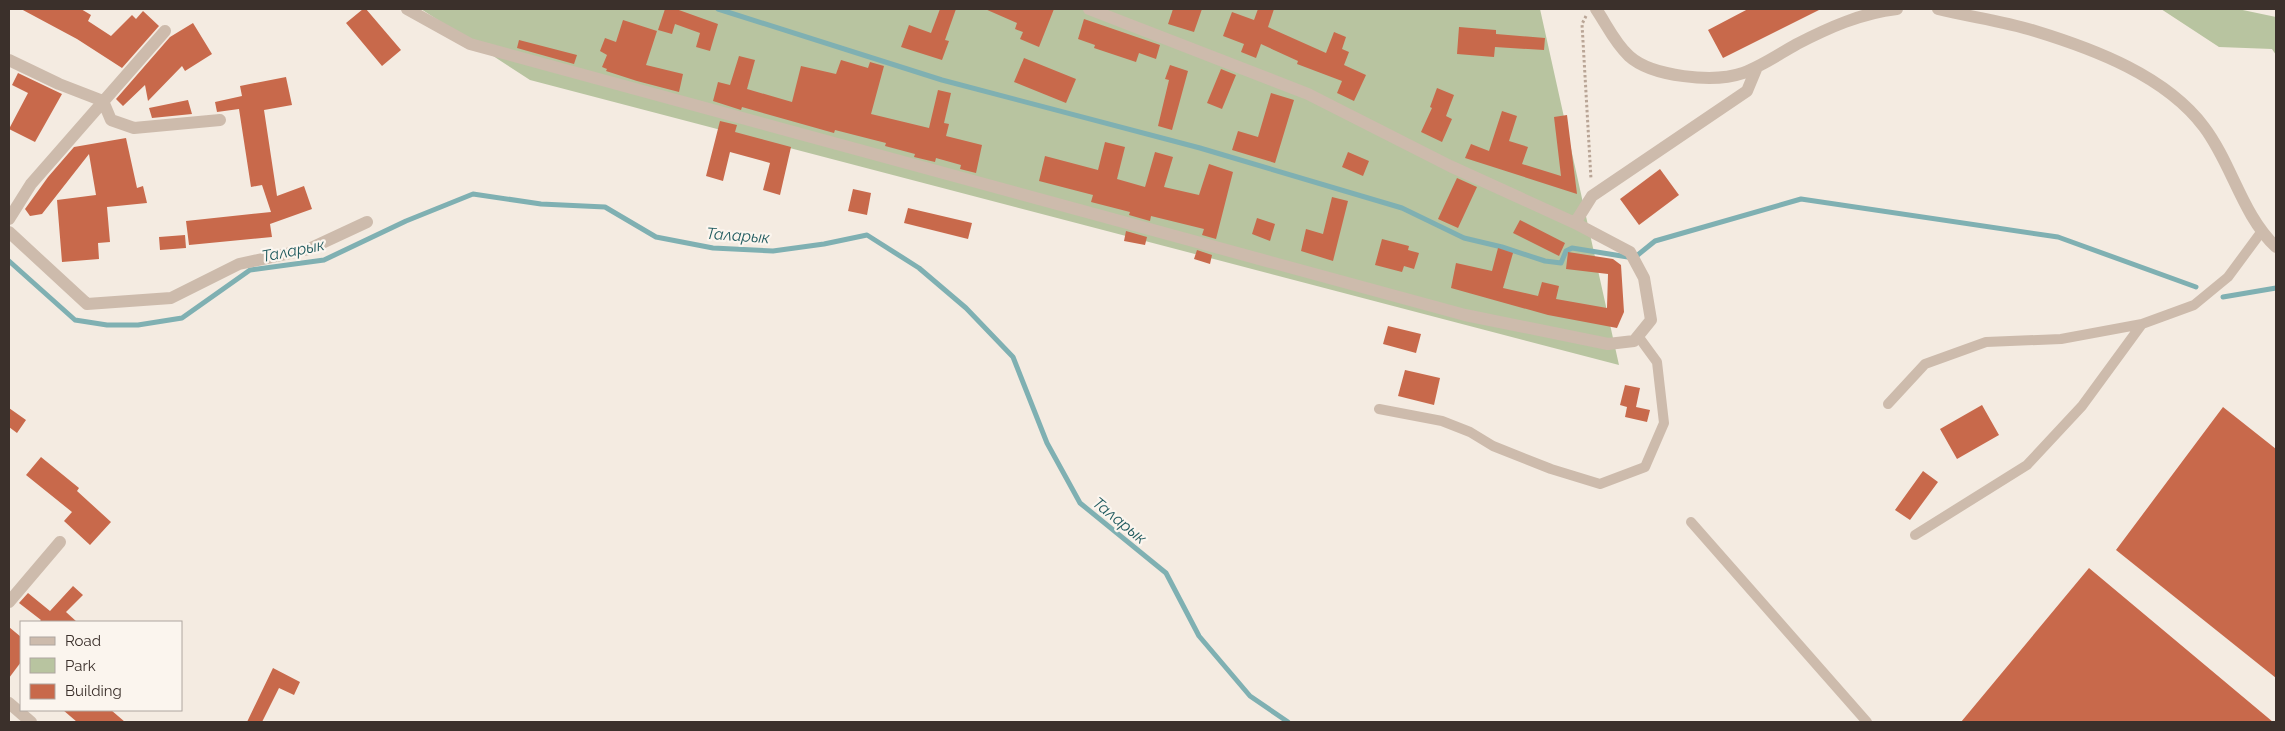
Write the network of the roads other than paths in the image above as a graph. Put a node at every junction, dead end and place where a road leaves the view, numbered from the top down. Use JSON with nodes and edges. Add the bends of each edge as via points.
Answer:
{"nodes":[{"id":1,"x":407,"y":9,"type":"edge"},
{"id":2,"x":1089,"y":9,"type":"edge"},
{"id":3,"x":1596,"y":9,"type":"edge"},
{"id":4,"x":1897,"y":9,"type":"edge"},
{"id":5,"x":1938,"y":9,"type":"edge"},
{"id":6,"x":165,"y":32,"type":"dead end"},
{"id":7,"x":9,"y":60,"type":"edge"},
{"id":8,"x":1757,"y":67,"type":"junction"},
{"id":9,"x":103,"y":101,"type":"junction"},
{"id":10,"x":220,"y":120,"type":"dead end"},
{"id":11,"x":9,"y":219,"type":"edge"},
{"id":12,"x":367,"y":222,"type":"dead end"},
{"id":13,"x":1575,"y":223,"type":"junction"},
{"id":14,"x":2262,"y":231,"type":"junction"},
{"id":15,"x":9,"y":232,"type":"edge"},
{"id":16,"x":2276,"y":247,"type":"edge"},
{"id":17,"x":2142,"y":324,"type":"junction"},
{"id":18,"x":1638,"y":336,"type":"junction"},
{"id":19,"x":1888,"y":404,"type":"dead end"},
{"id":20,"x":1380,"y":409,"type":"dead end"},
{"id":21,"x":1691,"y":522,"type":"dead end"},
{"id":22,"x":1915,"y":534,"type":"dead end"},
{"id":23,"x":60,"y":542,"type":"dead end"},
{"id":24,"x":9,"y":602,"type":"edge"},
{"id":25,"x":9,"y":703,"type":"edge"},
{"id":26,"x":31,"y":722,"type":"edge"},
{"id":27,"x":1867,"y":722,"type":"edge"}],
"edges":[{"from":1,"to":18,"type":"street","via":[[470,44],[1465,316],[1608,344],[1634,342]]},
{"from":2,"to":13,"type":"street","via":[[1308,94],[1450,166]]},
{"from":3,"to":8,"type":"street","via":[[1609,33],[1630,57],[1660,72],[1682,77],[1714,76],[1740,74]]},
{"from":4,"to":8,"type":"street","via":[[1840,24]]},
{"from":5,"to":14,"type":"street","via":[[2050,36],[2136,70],[2170,92],[2205,128]]},
{"from":6,"to":9,"type":"street"},
{"from":7,"to":9,"type":"street"},
{"from":8,"to":13,"type":"street","via":[[1746,91],[1592,196]]},
{"from":9,"to":10,"type":"street","via":[[111,120],[134,128]]},
{"from":9,"to":11,"type":"street","via":[[31,184]]},
{"from":12,"to":15,"type":"street","via":[[309,249],[239,264],[171,298],[86,304]]},
{"from":13,"to":18,"type":"street","via":[[1630,252],[1634,258],[1644,278],[1651,320]]},
{"from":14,"to":16,"type":"street"},
{"from":14,"to":17,"type":"lane","via":[[2228,277],[2194,305]]},
{"from":17,"to":19,"type":"lane","via":[[2061,339],[1986,342],[1925,364]]},
{"from":17,"to":22,"type":"lane","via":[[2082,406],[2027,465]]},
{"from":18,"to":20,"type":"lane","via":[[1657,362],[1664,423],[1645,467],[1600,484],[1551,470],[1442,421]]},
{"from":21,"to":27,"type":"lane"},
{"from":23,"to":24,"type":"street"},
{"from":25,"to":26,"type":"street"}]}
